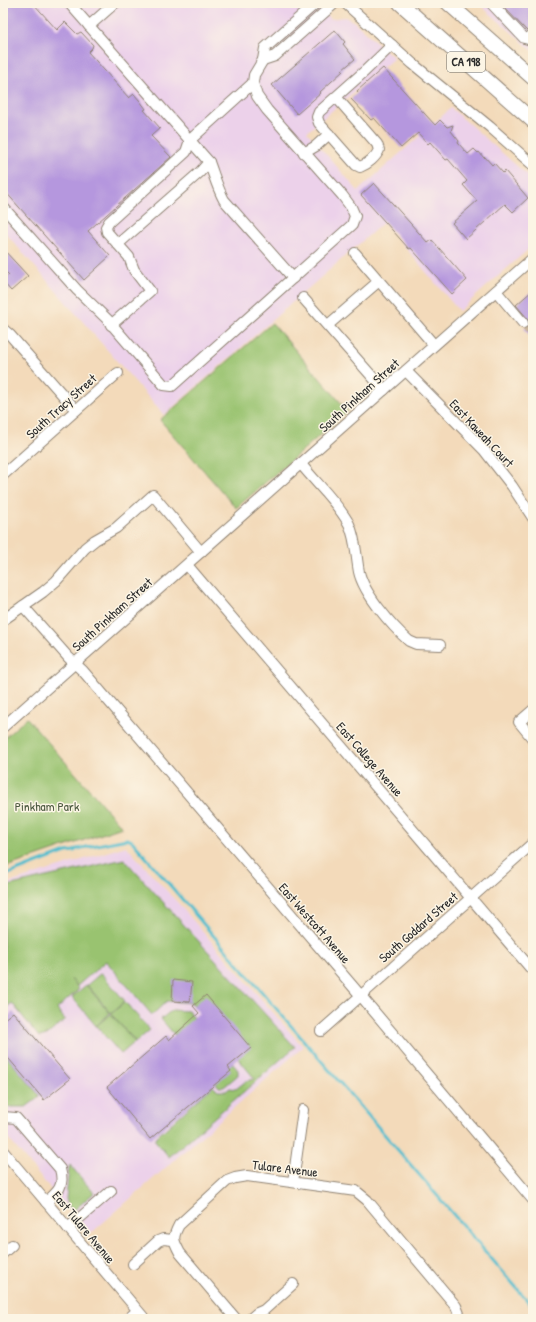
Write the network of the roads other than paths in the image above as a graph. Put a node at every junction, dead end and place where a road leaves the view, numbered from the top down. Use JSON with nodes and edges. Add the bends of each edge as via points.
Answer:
{"nodes":[{"id":1,"x":68,"y":3,"type":"edge"},
{"id":2,"x":115,"y":3,"type":"edge"},
{"id":3,"x":316,"y":3,"type":"edge"},
{"id":4,"x":335,"y":3,"type":"edge"},
{"id":5,"x":345,"y":3,"type":"edge"},
{"id":6,"x":400,"y":3,"type":"edge"},
{"id":7,"x":448,"y":3,"type":"edge"},
{"id":8,"x":491,"y":3,"type":"edge"},
{"id":9,"x":89,"y":26,"type":"junction"},
{"id":10,"x":533,"y":34,"type":"edge"},
{"id":11,"x":392,"y":45,"type":"junction"},
{"id":12,"x":263,"y":60,"type":"junction"},
{"id":13,"x":533,"y":78,"type":"edge"},
{"id":14,"x":253,"y":83,"type":"junction"},
{"id":15,"x":336,"y":97,"type":"junction"},
{"id":16,"x":533,"y":121,"type":"edge"},
{"id":17,"x":329,"y":134,"type":"junction"},
{"id":18,"x":190,"y":140,"type":"junction"},
{"id":19,"x":304,"y":153,"type":"junction"},
{"id":20,"x":209,"y":162,"type":"junction"},
{"id":21,"x":533,"y":165,"type":"edge"},
{"id":22,"x":3,"y":207,"type":"edge"},
{"id":23,"x":118,"y":244,"type":"junction"},
{"id":24,"x":355,"y":253,"type":"dead end"},
{"id":25,"x":533,"y":258,"type":"edge"},
{"id":26,"x":293,"y":278,"type":"junction"},
{"id":27,"x":379,"y":281,"type":"junction"},
{"id":28,"x":496,"y":291,"type":"junction"},
{"id":29,"x":303,"y":298,"type":"dead end"},
{"id":30,"x":523,"y":323,"type":"tunnel mouth"},
{"id":31,"x":112,"y":325,"type":"junction"},
{"id":32,"x":328,"y":326,"type":"junction"},
{"id":33,"x":3,"y":329,"type":"edge"},
{"id":34,"x":434,"y":345,"type":"junction"},
{"id":35,"x":406,"y":371,"type":"junction"},
{"id":36,"x":118,"y":373,"type":"dead end"},
{"id":37,"x":384,"y":390,"type":"junction"},
{"id":38,"x":76,"y":410,"type":"junction"},
{"id":39,"x":301,"y":464,"type":"junction"},
{"id":40,"x":3,"y":475,"type":"edge"},
{"id":41,"x":533,"y":518,"type":"edge"},
{"id":42,"x":201,"y":552,"type":"junction"},
{"id":43,"x":187,"y":565,"type":"junction"},
{"id":44,"x":23,"y":606,"type":"junction"},
{"id":45,"x":3,"y":620,"type":"edge"},
{"id":46,"x":440,"y":645,"type":"dead end"},
{"id":47,"x":75,"y":664,"type":"junction"},
{"id":48,"x":533,"y":710,"type":"edge"},
{"id":49,"x":3,"y":727,"type":"edge"},
{"id":50,"x":533,"y":739,"type":"edge"},
{"id":51,"x":533,"y":843,"type":"edge"},
{"id":52,"x":472,"y":898,"type":"junction"},
{"id":53,"x":533,"y":970,"type":"edge"},
{"id":54,"x":361,"y":996,"type":"junction"},
{"id":55,"x":321,"y":1031,"type":"dead end"},
{"id":56,"x":303,"y":1110,"type":"dead end"},
{"id":57,"x":3,"y":1117,"type":"edge"},
{"id":58,"x":3,"y":1151,"type":"edge"},
{"id":59,"x":293,"y":1182,"type":"junction"},
{"id":60,"x":111,"y":1191,"type":"dead end"},
{"id":61,"x":533,"y":1200,"type":"edge"},
{"id":62,"x":46,"y":1202,"type":"junction"},
{"id":63,"x":68,"y":1228,"type":"junction"},
{"id":64,"x":173,"y":1240,"type":"junction"},
{"id":65,"x":12,"y":1245,"type":"dead end"},
{"id":66,"x":3,"y":1253,"type":"edge"},
{"id":67,"x":133,"y":1264,"type":"dead end"},
{"id":68,"x":293,"y":1284,"type":"dead end"},
{"id":69,"x":137,"y":1311,"type":"junction"},
{"id":70,"x":128,"y":1319,"type":"edge"},
{"id":71,"x":145,"y":1319,"type":"edge"},
{"id":72,"x":236,"y":1319,"type":"edge"},
{"id":73,"x":250,"y":1319,"type":"edge"},
{"id":74,"x":461,"y":1319,"type":"edge"}],
"edges":[{"from":1,"to":9,"type":"street"},
{"from":2,"to":9,"type":"street"},
{"from":3,"to":12,"type":"street","via":[[265,48]]},
{"from":4,"to":12,"type":"street","via":[[275,56]]},
{"from":5,"to":11,"type":"street"},
{"from":6,"to":16,"type":"highway","number":"CA 198"},
{"from":7,"to":13,"type":"highway","number":"CA 198"},
{"from":8,"to":10,"type":"street","via":[[524,38],[528,39]]},
{"from":9,"to":18,"type":"street"},
{"from":11,"to":15,"type":"street"},
{"from":11,"to":21,"type":"street"},
{"from":12,"to":14,"type":"street","via":[[254,75]]},
{"from":14,"to":18,"type":"street"},
{"from":14,"to":19,"type":"street","via":[[257,96],[266,110]]},
{"from":15,"to":17,"type":"street","via":[[317,117]]},
{"from":15,"to":17,"type":"street","via":[[377,144],[379,150],[360,167]]},
{"from":17,"to":19,"type":"street"},
{"from":18,"to":20,"type":"street"},
{"from":18,"to":23,"type":"street","via":[[186,152],[109,222],[107,232]]},
{"from":19,"to":26,"type":"street","via":[[342,195],[355,216],[352,225]]},
{"from":20,"to":23,"type":"street"},
{"from":20,"to":26,"type":"street","via":[[217,188],[224,200]]},
{"from":22,"to":31,"type":"street"},
{"from":23,"to":31,"type":"street","via":[[150,291]]},
{"from":24,"to":27,"type":"street"},
{"from":25,"to":28,"type":"street","name":"South Pinkham Street"},
{"from":26,"to":31,"type":"street","via":[[172,386],[164,385]]},
{"from":27,"to":32,"type":"street"},
{"from":27,"to":34,"type":"street"},
{"from":28,"to":30,"type":"street"},
{"from":28,"to":34,"type":"street","name":"South Pinkham Street"},
{"from":29,"to":32,"type":"street"},
{"from":32,"to":37,"type":"street"},
{"from":33,"to":38,"type":"street"},
{"from":34,"to":35,"type":"street","name":"South Pinkham Street"},
{"from":35,"to":37,"type":"street","name":"South Pinkham Street"},
{"from":35,"to":41,"type":"street","name":"East Kaweah Court","via":[[484,450]]},
{"from":36,"to":38,"type":"street","name":"South Tracy Street"},
{"from":37,"to":39,"type":"street","name":"South Pinkham Street"},
{"from":38,"to":40,"type":"street","name":"South Tracy Street"},
{"from":39,"to":42,"type":"street","name":"South Pinkham Street"},
{"from":39,"to":46,"type":"street","via":[[350,526],[360,573],[370,596],[409,641],[416,644]]},
{"from":42,"to":43,"type":"street","name":"South Pinkham Street"},
{"from":42,"to":44,"type":"street","via":[[153,495],[116,528],[84,548],[56,581]]},
{"from":43,"to":47,"type":"street","name":"South Pinkham Street"},
{"from":43,"to":52,"type":"street","name":"East College Avenue"},
{"from":44,"to":45,"type":"street"},
{"from":44,"to":47,"type":"street","name":"South Pinkham Street"},
{"from":47,"to":49,"type":"street","name":"South Pinkham Street"},
{"from":47,"to":54,"type":"street","name":"East Westcott Avenue","via":[[84,671]]},
{"from":48,"to":50,"type":"street","via":[[519,722]]},
{"from":51,"to":52,"type":"street","name":"South Goddard Street"},
{"from":52,"to":53,"type":"street","name":"East College Avenue"},
{"from":52,"to":54,"type":"street","name":"South Goddard Street"},
{"from":54,"to":55,"type":"street","name":"South Goddard Street"},
{"from":54,"to":61,"type":"street","name":"East Westcott Avenue"},
{"from":56,"to":59,"type":"street"},
{"from":57,"to":62,"type":"street","via":[[16,1118],[60,1169],[62,1178],[58,1192]]},
{"from":58,"to":62,"type":"street","name":"East Tulare Avenue"},
{"from":59,"to":64,"type":"street","name":"Tulare Avenue","via":[[247,1176],[227,1181],[179,1225]]},
{"from":59,"to":74,"type":"street","name":"Tulare Avenue","via":[[356,1191],[367,1200],[456,1306]]},
{"from":60,"to":63,"type":"street"},
{"from":62,"to":63,"type":"street","name":"East Tulare Avenue"},
{"from":63,"to":69,"type":"street","name":"East Tulare Avenue"},
{"from":64,"to":67,"type":"street","name":"East Tulare Avenue","via":[[163,1239]]},
{"from":64,"to":72,"type":"street","via":[[180,1253]]},
{"from":65,"to":66,"type":"street"},
{"from":68,"to":73,"type":"street"},
{"from":69,"to":70,"type":"street"},
{"from":69,"to":71,"type":"street","name":"East Tulare Avenue"}]}
